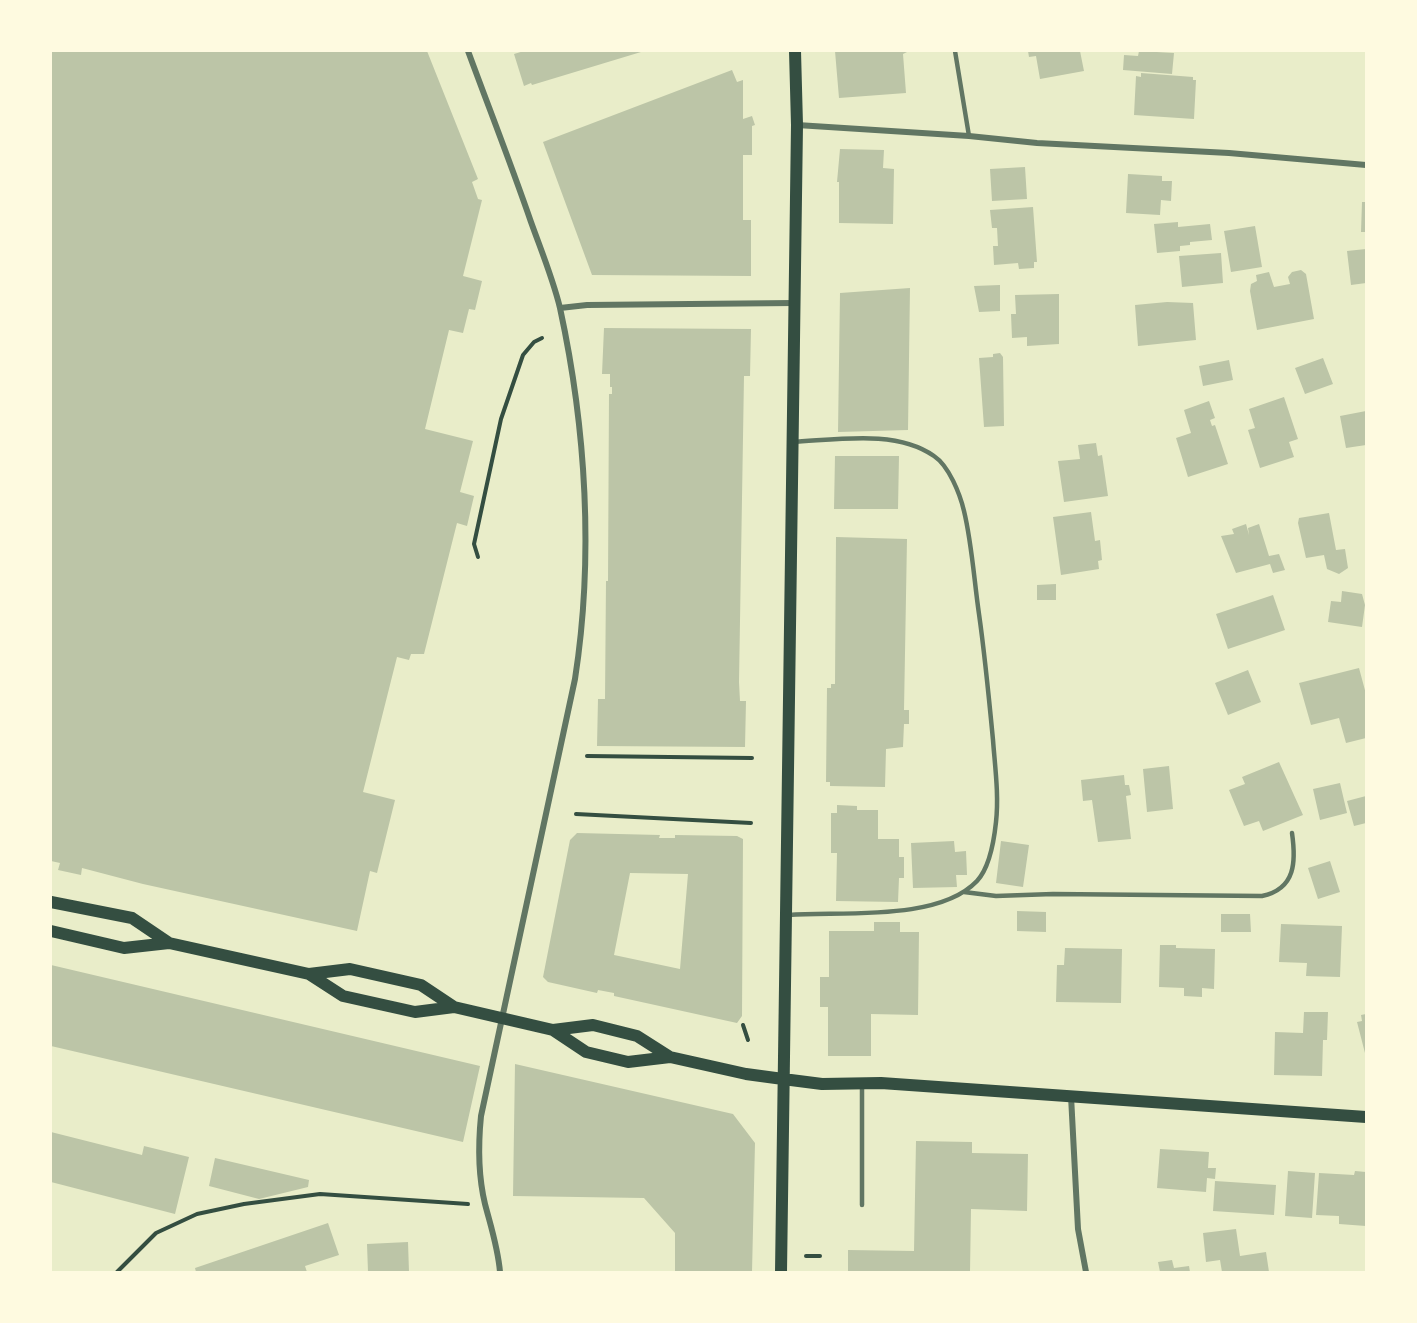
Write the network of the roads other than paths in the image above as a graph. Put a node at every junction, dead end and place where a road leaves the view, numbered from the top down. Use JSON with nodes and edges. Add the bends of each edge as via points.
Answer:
{"nodes":[{"id":1,"x":468,"y":51,"type":"edge"},
{"id":2,"x":795,"y":51,"type":"edge"},
{"id":3,"x":955,"y":51,"type":"edge"},
{"id":4,"x":796,"y":125,"type":"junction"},
{"id":5,"x":969,"y":136,"type":"junction"},
{"id":6,"x":1366,"y":165,"type":"edge"},
{"id":7,"x":794,"y":303,"type":"junction"},
{"id":8,"x":560,"y":308,"type":"junction"},
{"id":9,"x":792,"y":442,"type":"junction"},
{"id":10,"x":1292,"y":833,"type":"dead end"},
{"id":11,"x":964,"y":892,"type":"junction"},
{"id":12,"x":51,"y":902,"type":"edge"},
{"id":13,"x":786,"y":915,"type":"junction"},
{"id":14,"x":51,"y":931,"type":"edge"},
{"id":15,"x":169,"y":943,"type":"junction"},
{"id":16,"x":309,"y":974,"type":"junction"},
{"id":17,"x":454,"y":1007,"type":"junction"},
{"id":18,"x":502,"y":1018,"type":"junction"},
{"id":19,"x":553,"y":1030,"type":"junction"},
{"id":20,"x":670,"y":1057,"type":"junction"},
{"id":21,"x":783,"y":1080,"type":"junction"},
{"id":22,"x":862,"y":1083,"type":"junction"},
{"id":23,"x":1071,"y":1096,"type":"junction"},
{"id":24,"x":1366,"y":1118,"type":"edge"},
{"id":25,"x":862,"y":1205,"type":"dead end"},
{"id":26,"x":500,"y":1272,"type":"edge"},
{"id":27,"x":781,"y":1272,"type":"edge"},
{"id":28,"x":1086,"y":1272,"type":"edge"}],
"edges":[{"from":1,"to":8,"type":"street"},
{"from":2,"to":4,"type":"main road"},
{"from":3,"to":5,"type":"lane"},
{"from":4,"to":5,"type":"street"},
{"from":4,"to":7,"type":"main road"},
{"from":5,"to":6,"type":"street"},
{"from":7,"to":8,"type":"street"},
{"from":7,"to":9,"type":"main road"},
{"from":8,"to":18,"type":"street","via":[[582,475],[582,631]]},
{"from":9,"to":11,"type":"lane","via":[[909,443],[935,456],[946,468],[964,509],[987,671],[997,781],[996,820],[987,862],[983,874]]},
{"from":9,"to":13,"type":"main road"},
{"from":10,"to":11,"type":"lane","via":[[1296,860],[1288,882],[1262,896],[996,896]]},
{"from":11,"to":13,"type":"lane","via":[[934,904],[896,910]]},
{"from":12,"to":15,"type":"main road","via":[[132,918]]},
{"from":13,"to":21,"type":"main road"},
{"from":14,"to":15,"type":"main road","via":[[124,948]]},
{"from":15,"to":16,"type":"main road"},
{"from":16,"to":17,"type":"main road","via":[[343,996],[415,1012]]},
{"from":16,"to":17,"type":"main road","via":[[350,969],[421,985]]},
{"from":17,"to":18,"type":"main road"},
{"from":18,"to":19,"type":"main road"},
{"from":18,"to":26,"type":"street","via":[[478,1141],[485,1205],[498,1247]]},
{"from":19,"to":20,"type":"main road","via":[[593,1025],[637,1036]]},
{"from":19,"to":20,"type":"main road","via":[[586,1052],[628,1062]]},
{"from":20,"to":21,"type":"main road"},
{"from":21,"to":22,"type":"main road"},
{"from":21,"to":27,"type":"main road"},
{"from":22,"to":23,"type":"main road"},
{"from":22,"to":25,"type":"lane"},
{"from":23,"to":24,"type":"main road"},
{"from":23,"to":28,"type":"street","via":[[1078,1229]]}]}
